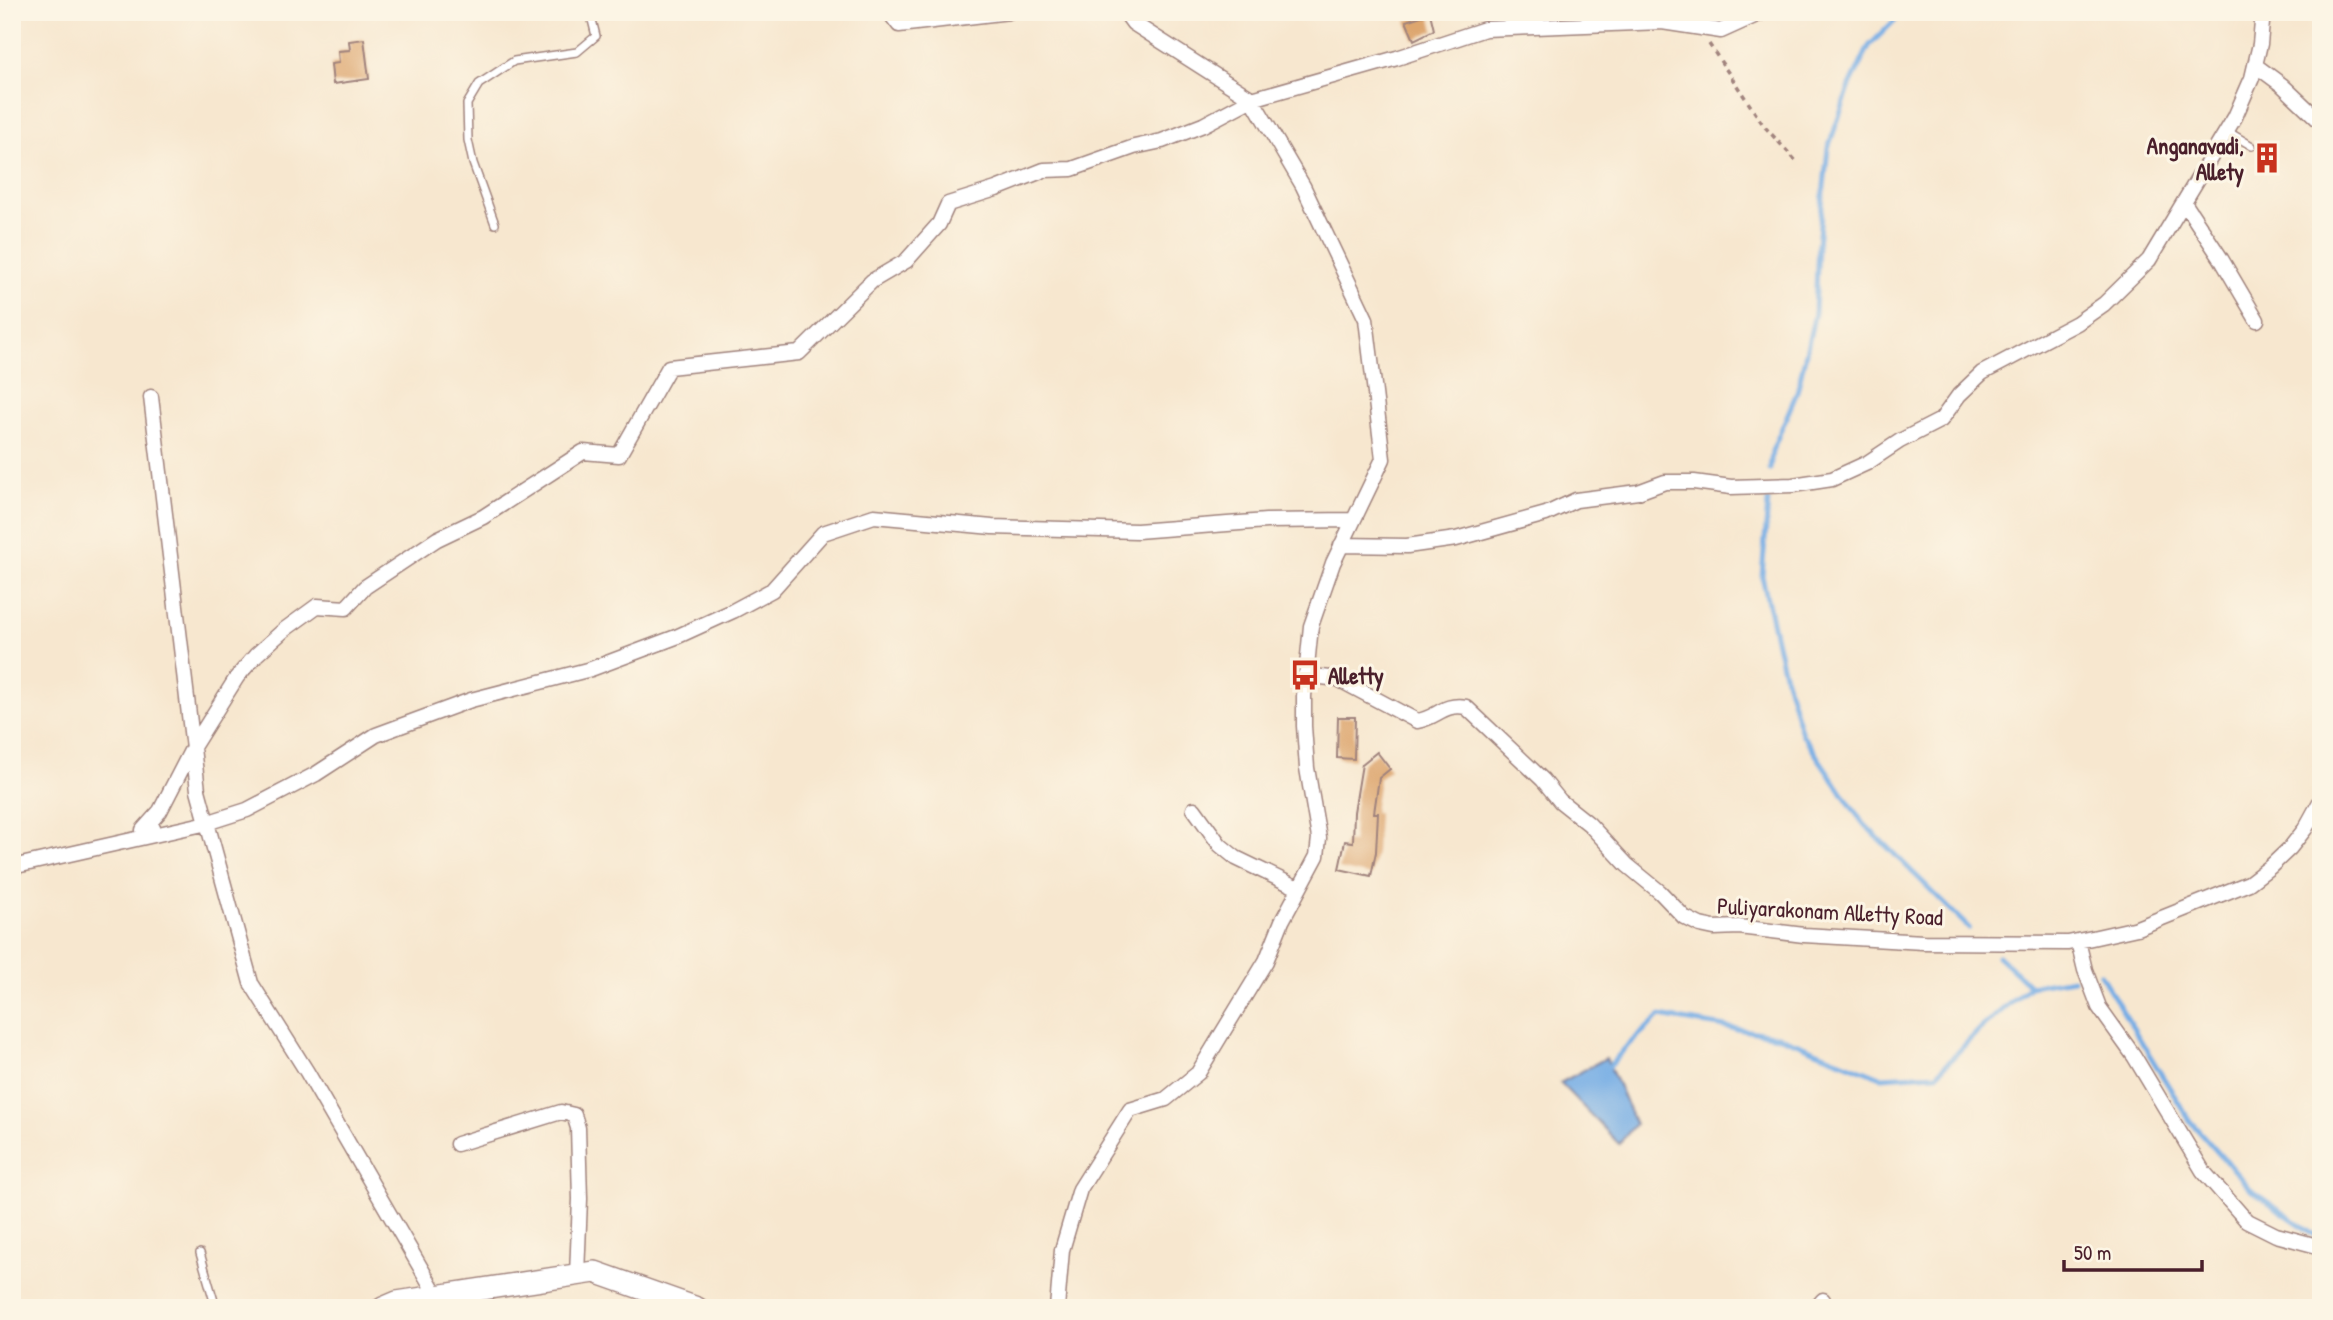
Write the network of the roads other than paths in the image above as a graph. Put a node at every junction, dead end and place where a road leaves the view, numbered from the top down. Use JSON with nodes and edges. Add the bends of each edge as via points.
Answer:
{"nodes":[{"id":1,"x":579,"y":12,"type":"edge"},
{"id":2,"x":889,"y":12,"type":"edge"},
{"id":3,"x":1009,"y":12,"type":"edge"},
{"id":4,"x":1125,"y":12,"type":"edge"},
{"id":5,"x":1763,"y":12,"type":"edge"},
{"id":6,"x":2263,"y":12,"type":"edge"},
{"id":7,"x":2255,"y":65,"type":"junction"},
{"id":8,"x":1252,"y":99,"type":"junction"},
{"id":9,"x":2321,"y":122,"type":"edge"},
{"id":10,"x":2227,"y":131,"type":"junction"},
{"id":11,"x":2252,"y":146,"type":"dead end"},
{"id":12,"x":2185,"y":204,"type":"junction"},
{"id":13,"x":495,"y":224,"type":"dead end"},
{"id":14,"x":2257,"y":320,"type":"dead end"},
{"id":15,"x":151,"y":397,"type":"dead end"},
{"id":16,"x":1353,"y":520,"type":"junction"},
{"id":17,"x":1341,"y":545,"type":"junction"},
{"id":18,"x":1306,"y":675,"type":"junction"},
{"id":19,"x":193,"y":747,"type":"junction"},
{"id":20,"x":2321,"y":800,"type":"edge"},
{"id":21,"x":1194,"y":809,"type":"dead end"},
{"id":22,"x":207,"y":822,"type":"junction"},
{"id":23,"x":153,"y":828,"type":"dead end"},
{"id":24,"x":12,"y":867,"type":"edge"},
{"id":25,"x":1298,"y":888,"type":"junction"},
{"id":26,"x":2078,"y":941,"type":"junction"},
{"id":27,"x":457,"y":1144,"type":"dead end"},
{"id":28,"x":2321,"y":1247,"type":"edge"},
{"id":29,"x":200,"y":1253,"type":"dead end"},
{"id":30,"x":578,"y":1275,"type":"junction"},
{"id":31,"x":438,"y":1296,"type":"junction"},
{"id":32,"x":660,"y":1302,"type":"edge"},
{"id":33,"x":216,"y":1308,"type":"edge"},
{"id":34,"x":383,"y":1308,"type":"edge"},
{"id":35,"x":697,"y":1308,"type":"edge"},
{"id":36,"x":1057,"y":1308,"type":"edge"}],
"edges":[{"from":1,"to":13,"type":"lane","via":[[591,16],[596,36],[578,52],[514,61],[479,84],[467,104],[473,163]]},
{"from":2,"to":3,"type":"street","via":[[899,25]]},
{"from":4,"to":8,"type":"street","via":[[1133,23]]},
{"from":5,"to":8,"type":"street","via":[[1721,31],[1662,22],[1485,29]]},
{"from":6,"to":7,"type":"street"},
{"from":7,"to":9,"type":"street"},
{"from":7,"to":10,"type":"street"},
{"from":8,"to":16,"type":"street","via":[[1303,186],[1367,319],[1383,459]]},
{"from":8,"to":19,"type":"street","via":[[1162,141],[1072,169],[1044,170],[948,204],[939,224],[905,261],[872,281],[799,353],[670,367],[619,455],[583,452],[483,517],[437,539],[365,587],[346,608],[317,606],[250,662]]},
{"from":10,"to":11,"type":"lane"},
{"from":10,"to":12,"type":"street"},
{"from":12,"to":14,"type":"street"},
{"from":12,"to":17,"type":"street","via":[[2149,260],[2104,304],[1982,373],[1941,420],[1832,479],[1731,487],[1665,482],[1638,492],[1576,500],[1546,514],[1456,539],[1407,546]]},
{"from":15,"to":19,"type":"street"},
{"from":16,"to":17,"type":"street"},
{"from":16,"to":22,"type":"street","via":[[1137,531],[992,527],[874,516],[823,533],[772,590],[733,611],[591,669],[471,701],[376,735],[259,804]]},
{"from":17,"to":18,"type":"street","via":[[1311,626]]},
{"from":18,"to":25,"type":"street","via":[[1307,768],[1319,838],[1317,856]]},
{"from":18,"to":26,"type":"street","name":"Puliyarakonam Alletty Road","via":[[1338,679],[1417,721],[1448,706],[1466,707],[1642,878],[1684,917],[1700,925],[1923,942]]},
{"from":19,"to":22,"type":"street"},
{"from":19,"to":23,"type":"street","via":[[160,811],[143,830]]},
{"from":20,"to":26,"type":"street","name":"Puliyarakonam Alletty Road","via":[[2290,848],[2249,883],[2137,928]]},
{"from":21,"to":25,"type":"street","via":[[1220,845],[1236,858]]},
{"from":22,"to":24,"type":"street"},
{"from":22,"to":31,"type":"street","via":[[251,983]]},
{"from":25,"to":36,"type":"street","via":[[1266,961],[1198,1073],[1166,1099],[1130,1110],[1080,1189],[1062,1250]]},
{"from":26,"to":28,"type":"street","via":[[2099,1007],[2203,1171],[2246,1220],[2276,1235]]},
{"from":27,"to":30,"type":"street","via":[[561,1112],[573,1115],[579,1128]]},
{"from":29,"to":33,"type":"lane"},
{"from":30,"to":31,"type":"main road"},
{"from":30,"to":32,"type":"main road","via":[[595,1272]]},
{"from":31,"to":34,"type":"main road"},
{"from":32,"to":35,"type":"main road"}]}
